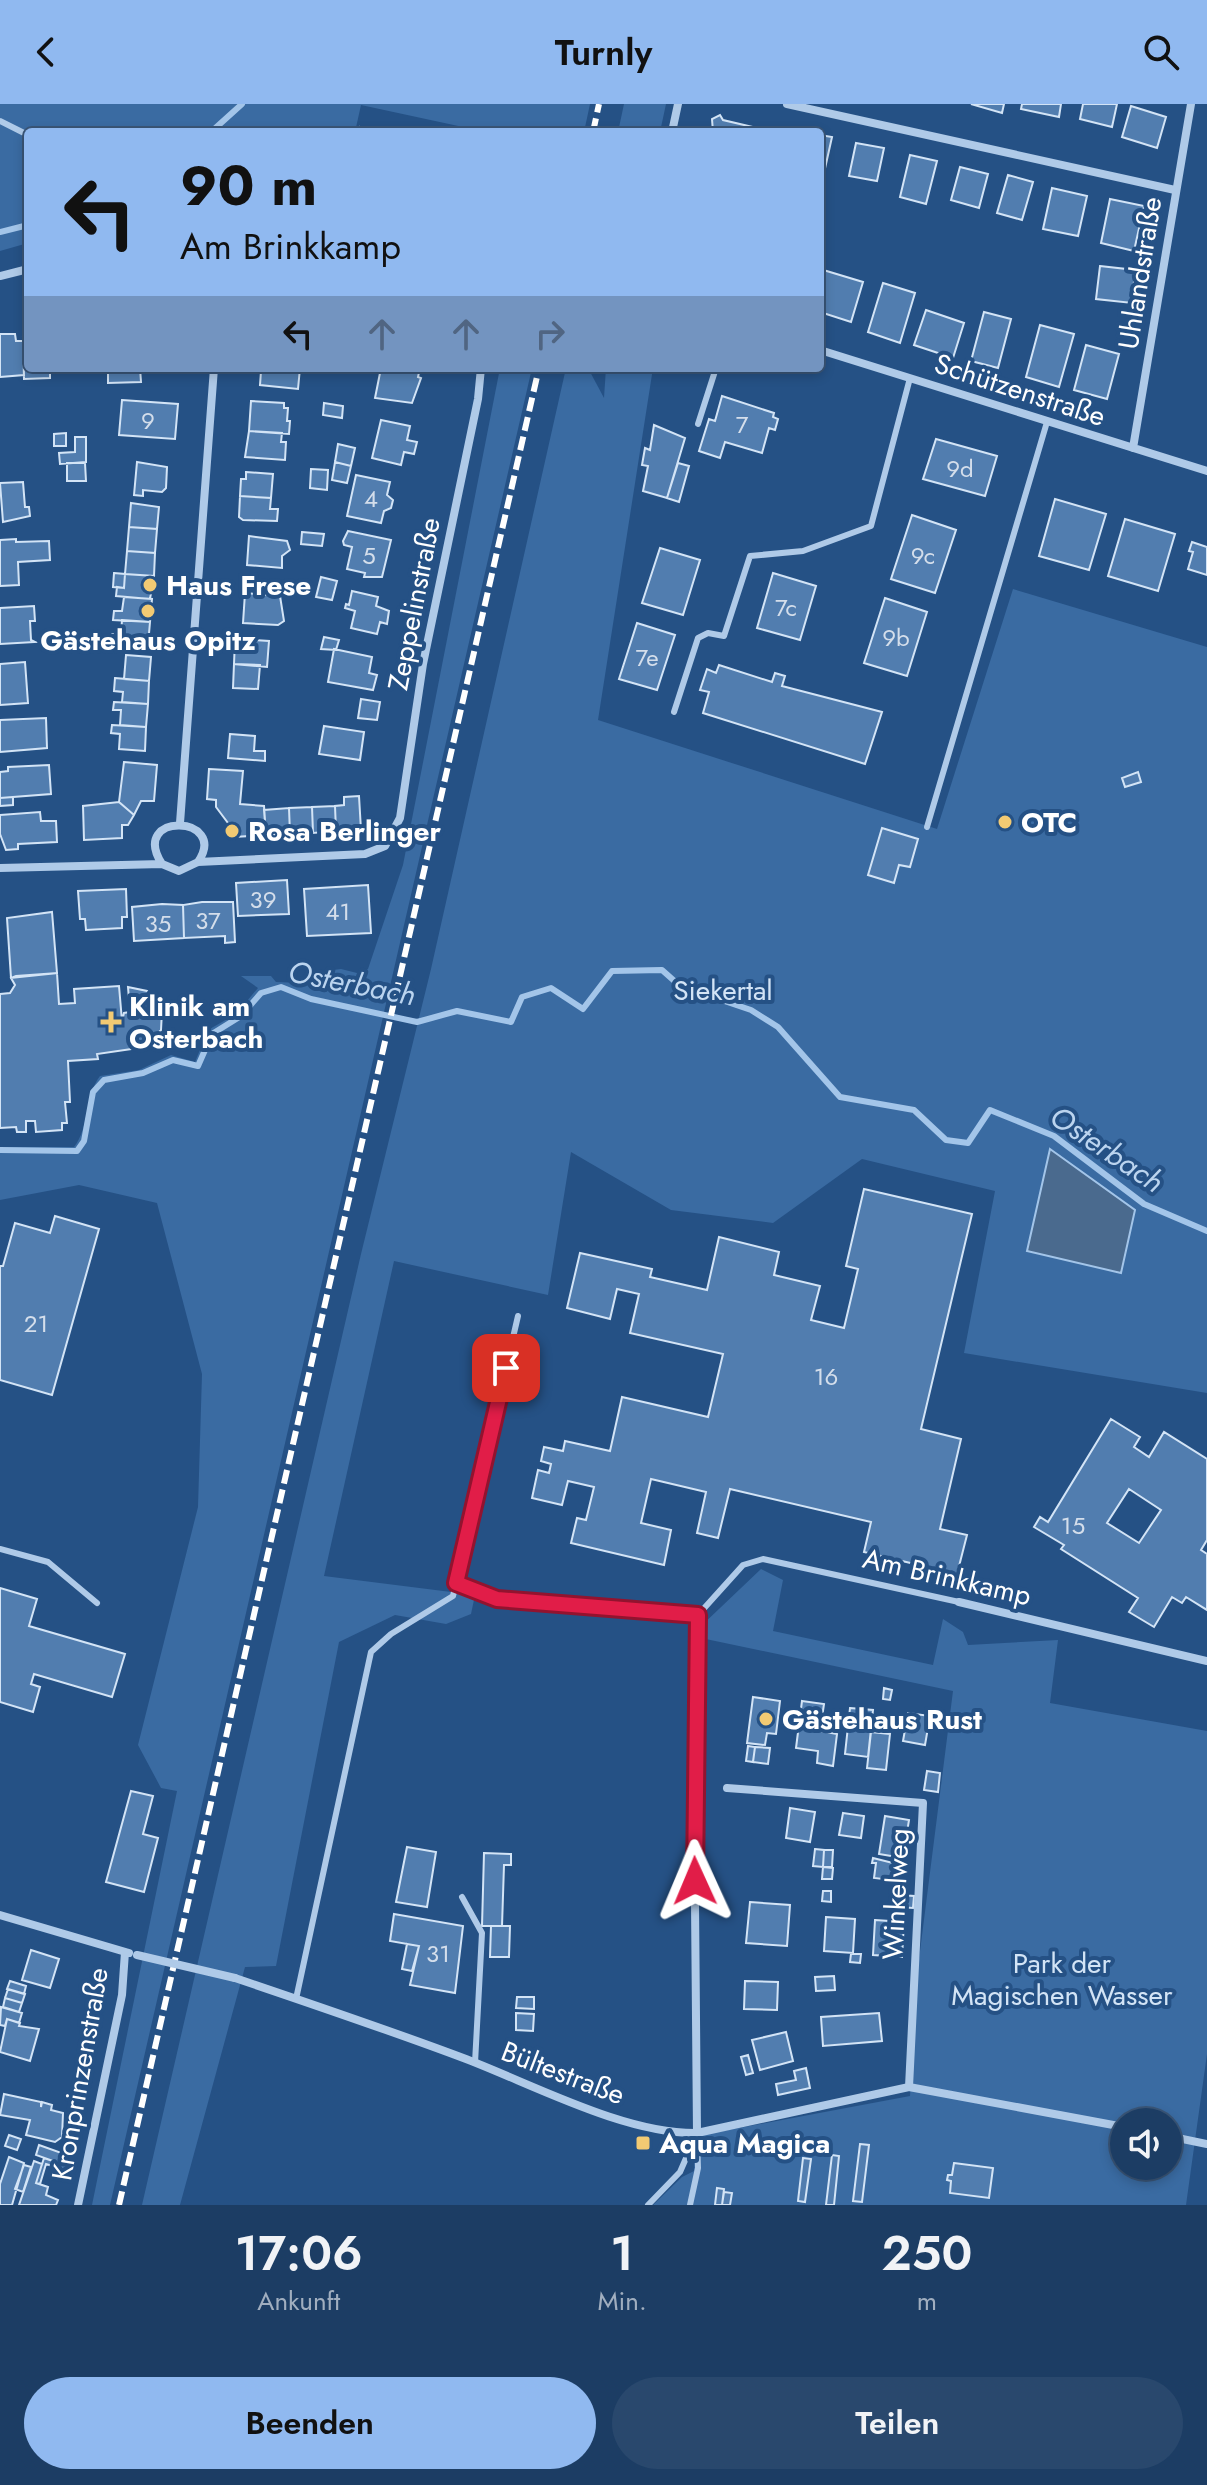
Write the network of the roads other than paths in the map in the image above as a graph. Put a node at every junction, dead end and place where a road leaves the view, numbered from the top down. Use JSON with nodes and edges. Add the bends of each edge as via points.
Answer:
{"nodes":[{"id":1,"x":678,"y":104,"type":"edge"},
{"id":2,"x":787,"y":104,"type":"edge"},
{"id":3,"x":1191,"y":104,"type":"edge"},
{"id":4,"x":0,"y":121,"type":"edge"},
{"id":5,"x":673,"y":128,"type":"edge"},
{"id":6,"x":24,"y":133,"type":"edge"},
{"id":7,"x":1175,"y":190,"type":"junction"},
{"id":8,"x":24,"y":270,"type":"edge"},
{"id":9,"x":0,"y":276,"type":"edge"},
{"id":10,"x":824,"y":351,"type":"edge"},
{"id":11,"x":214,"y":372,"type":"edge"},
{"id":12,"x":481,"y":372,"type":"edge"},
{"id":13,"x":715,"y":372,"type":"edge"},
{"id":14,"x":910,"y":378,"type":"junction"},
{"id":15,"x":1047,"y":422,"type":"junction"},
{"id":16,"x":698,"y":424,"type":"dead end"},
{"id":17,"x":1133,"y":448,"type":"junction"},
{"id":18,"x":1207,"y":471,"type":"edge"},
{"id":19,"x":674,"y":712,"type":"dead end"},
{"id":20,"x":180,"y":823,"type":"junction"},
{"id":21,"x":927,"y":827,"type":"dead end"},
{"id":22,"x":198,"y":862,"type":"junction"},
{"id":23,"x":162,"y":864,"type":"junction"},
{"id":24,"x":0,"y":868,"type":"edge"},
{"id":25,"x":518,"y":1316,"type":"dead end"},
{"id":26,"x":0,"y":1549,"type":"edge"},
{"id":27,"x":456,"y":1583,"type":"junction"},
{"id":28,"x":959,"y":1602,"type":"joint"},
{"id":29,"x":97,"y":1603,"type":"dead end"},
{"id":30,"x":698,"y":1615,"type":"junction"},
{"id":31,"x":1207,"y":1661,"type":"edge"},
{"id":32,"x":727,"y":1788,"type":"dead end"},
{"id":33,"x":462,"y":1897,"type":"dead end"},
{"id":34,"x":0,"y":1915,"type":"edge"},
{"id":35,"x":125,"y":1952,"type":"junction"},
{"id":36,"x":296,"y":1999,"type":"junction"},
{"id":37,"x":475,"y":2063,"type":"junction"},
{"id":38,"x":909,"y":2087,"type":"junction"},
{"id":39,"x":1110,"y":2124,"type":"edge"},
{"id":40,"x":697,"y":2133,"type":"junction"},
{"id":41,"x":1182,"y":2139,"type":"edge"},
{"id":42,"x":1207,"y":2144,"type":"edge"},
{"id":43,"x":78,"y":2205,"type":"edge"},
{"id":44,"x":648,"y":2205,"type":"edge"},
{"id":45,"x":690,"y":2205,"type":"edge"}],
"edges":[{"from":1,"to":5,"type":"street"},
{"from":2,"to":7,"type":"street"},
{"from":3,"to":7,"type":"street","name":"Uhlandstraße"},
{"from":4,"to":6,"type":"lane"},
{"from":7,"to":17,"type":"street","name":"Uhlandstraße"},
{"from":8,"to":9,"type":"street"},
{"from":10,"to":14,"type":"street","name":"Schützenstraße"},
{"from":11,"to":20,"type":"street"},
{"from":12,"to":22,"type":"street","name":"Zeppelinstraße","via":[[423,664],[400,818],[385,846],[365,854]]},
{"from":13,"to":16,"type":"lane"},
{"from":14,"to":15,"type":"street","name":"Schützenstraße"},
{"from":14,"to":19,"type":"lane","via":[[871,526],[803,551],[750,556],[724,636],[708,633],[698,638]]},
{"from":15,"to":17,"type":"street","name":"Schützenstraße"},
{"from":15,"to":21,"type":"lane"},
{"from":17,"to":18,"type":"street","name":"Schützenstraße"},
{"from":20,"to":22,"type":"street","via":[[202,838]]},
{"from":20,"to":23,"type":"street","via":[[157,838]]},
{"from":22,"to":23,"type":"street","via":[[179,871]]},
{"from":23,"to":24,"type":"street"},
{"from":25,"to":27,"type":"lane"},
{"from":26,"to":29,"type":"lane","via":[[48,1562]]},
{"from":27,"to":30,"type":"lane","via":[[497,1599]]},
{"from":27,"to":36,"type":"lane","via":[[453,1596],[371,1652]]},
{"from":28,"to":30,"type":"lane","name":"Am Brinkkamp","via":[[763,1559],[743,1565]]},
{"from":28,"to":31,"type":"street","name":"Am Brinkkamp"},
{"from":30,"to":40,"type":"street"},
{"from":32,"to":38,"type":"street","name":"Winkelweg","via":[[923,1803]]},
{"from":33,"to":37,"type":"lane","via":[[482,1933]]},
{"from":34,"to":35,"type":"street","name":"Bültestraße"},
{"from":35,"to":36,"type":"street","name":"Bültestraße","bridge":true,"via":[[235,1978]]},
{"from":35,"to":43,"type":"street","name":"Kronprinzenstraße","via":[[122,1995]]},
{"from":36,"to":37,"type":"street","name":"Bültestraße"},
{"from":37,"to":40,"type":"street","name":"Bültestraße","via":[[642,2127]]},
{"from":38,"to":39,"type":"street","name":"Bültestraße"},
{"from":38,"to":40,"type":"street","name":"Bültestraße"},
{"from":40,"to":44,"type":"lane","via":[[680,2172]]},
{"from":40,"to":45,"type":"lane","via":[[698,2168]]},
{"from":41,"to":42,"type":"street"}]}
